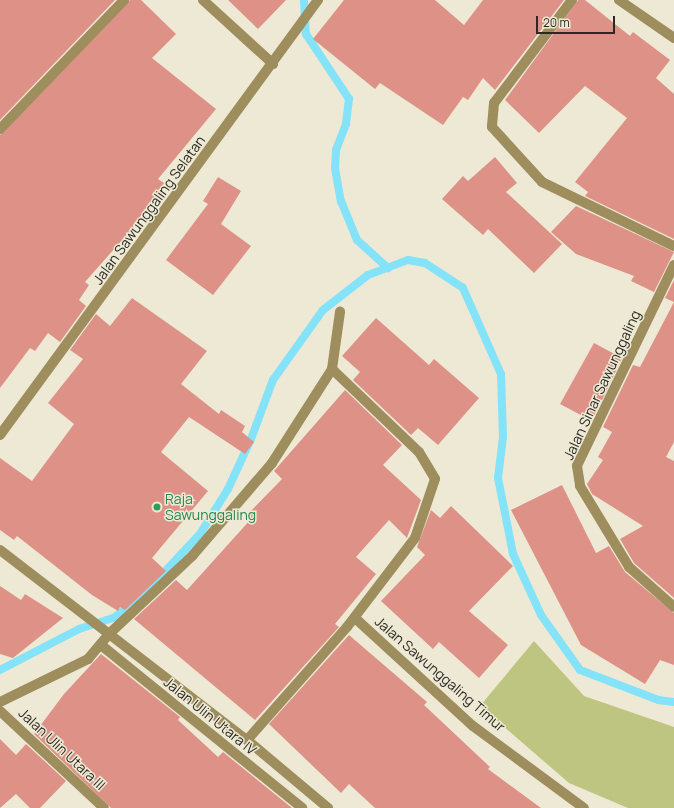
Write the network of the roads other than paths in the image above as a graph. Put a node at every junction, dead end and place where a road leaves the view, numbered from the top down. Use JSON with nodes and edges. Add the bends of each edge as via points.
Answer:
{"nodes":[{"id":1,"x":124,"y":0,"type":"edge"},
{"id":2,"x":203,"y":0,"type":"edge"},
{"id":3,"x":318,"y":0,"type":"edge"},
{"id":4,"x":572,"y":0,"type":"edge"},
{"id":5,"x":619,"y":0,"type":"edge"},
{"id":6,"x":674,"y":38,"type":"edge"},
{"id":7,"x":273,"y":64,"type":"junction"},
{"id":8,"x":0,"y":129,"type":"edge"},
{"id":9,"x":674,"y":246,"type":"edge"},
{"id":10,"x":674,"y":265,"type":"edge"},
{"id":11,"x":340,"y":312,"type":"dead end"},
{"id":12,"x":332,"y":369,"type":"junction"},
{"id":13,"x":0,"y":435,"type":"edge"},
{"id":14,"x":0,"y":550,"type":"edge"},
{"id":15,"x":674,"y":607,"type":"edge"},
{"id":16,"x":355,"y":618,"type":"junction"},
{"id":17,"x":109,"y":634,"type":"junction"},
{"id":18,"x":101,"y":645,"type":"junction"},
{"id":19,"x":0,"y":702,"type":"edge"},
{"id":20,"x":0,"y":711,"type":"edge"},
{"id":21,"x":247,"y":740,"type":"junction"},
{"id":22,"x":294,"y":780,"type":"junction"},
{"id":23,"x":282,"y":792,"type":"junction"},
{"id":24,"x":104,"y":808,"type":"edge"},
{"id":25,"x":302,"y":808,"type":"edge"},
{"id":26,"x":328,"y":808,"type":"edge"},
{"id":27,"x":584,"y":808,"type":"edge"}],
"edges":[{"from":1,"to":8,"type":"street"},
{"from":2,"to":7,"type":"street"},
{"from":3,"to":7,"type":"street","name":"Jalan Sawunggaling Selatan"},
{"from":4,"to":9,"type":"street","via":[[494,103],[492,127],[542,182]]},
{"from":5,"to":6,"type":"street"},
{"from":7,"to":13,"type":"street","name":"Jalan Sawunggaling Selatan"},
{"from":10,"to":15,"type":"street","name":"Jalan Sinar Sawunggaling","via":[[577,466],[580,486],[629,567]]},
{"from":11,"to":12,"type":"street"},
{"from":12,"to":16,"type":"street","name":"Jalan Sawunggaling Timur","via":[[419,452],[435,479],[415,538]]},
{"from":12,"to":17,"type":"street","via":[[272,463],[192,556]]},
{"from":14,"to":17,"type":"street"},
{"from":16,"to":21,"type":"street","name":"Jalan Sawunggaling Timur"},
{"from":16,"to":27,"type":"street","name":"Jalan Sawunggaling Timur","via":[[473,726]]},
{"from":17,"to":18,"type":"street"},
{"from":17,"to":21,"type":"street"},
{"from":18,"to":19,"type":"street","via":[[88,659]]},
{"from":18,"to":23,"type":"street","name":"Jalan Ulin Utara IV"},
{"from":20,"to":24,"type":"street","name":"Jalan Ulin Utara III"},
{"from":21,"to":22,"type":"street"},
{"from":22,"to":23,"type":"street"},
{"from":22,"to":26,"type":"street"},
{"from":23,"to":25,"type":"street","name":"Jalan Ulin Utara IV"}]}
